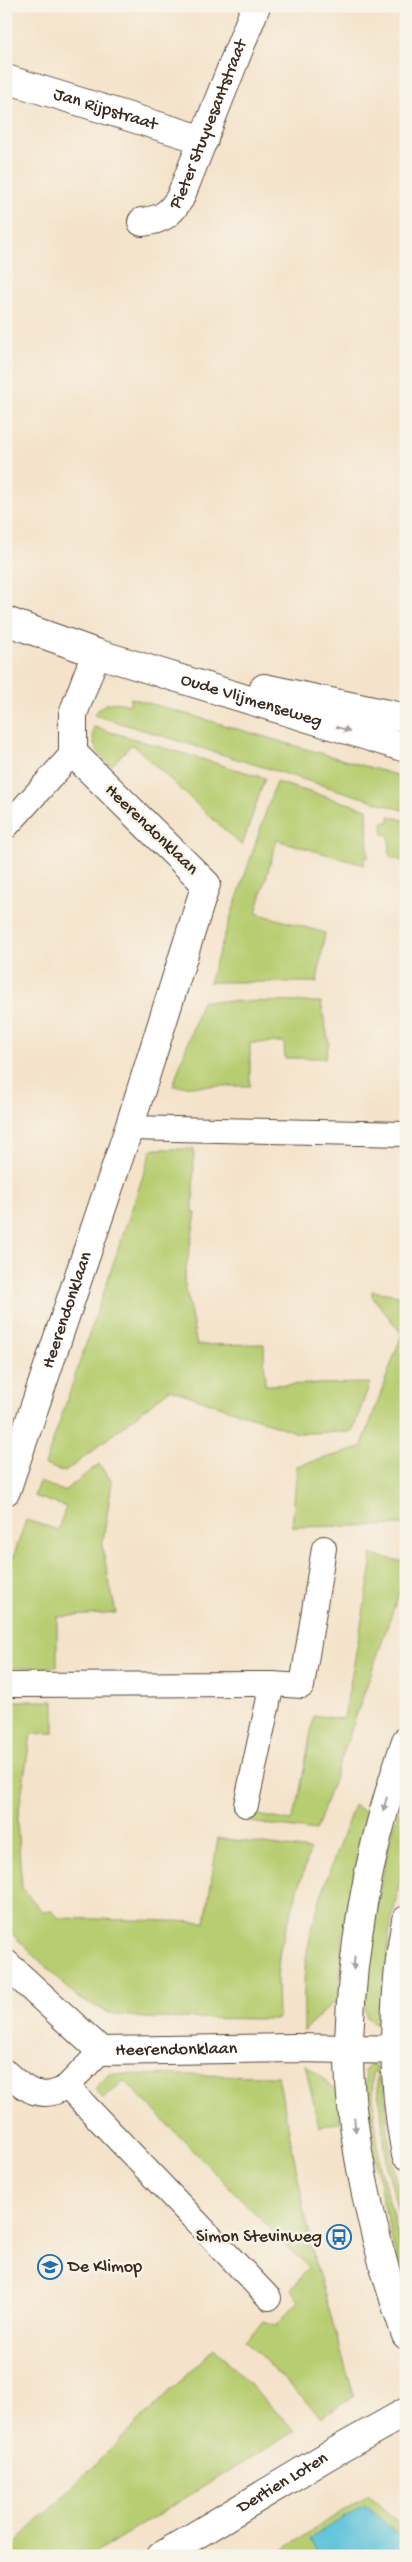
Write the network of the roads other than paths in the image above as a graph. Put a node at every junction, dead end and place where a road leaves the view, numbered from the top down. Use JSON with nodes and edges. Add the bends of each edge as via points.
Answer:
{"nodes":[{"id":1,"x":256,"y":6,"type":"edge"},
{"id":2,"x":6,"y":79,"type":"edge"},
{"id":3,"x":204,"y":140,"type":"junction"},
{"id":4,"x":142,"y":222,"type":"dead end"},
{"id":5,"x":6,"y":621,"type":"edge"},
{"id":6,"x":96,"y":653,"type":"junction"},
{"id":7,"x":406,"y":718,"type":"edge"},
{"id":8,"x":406,"y":748,"type":"edge"},
{"id":9,"x":72,"y":753,"type":"junction"},
{"id":10,"x":6,"y":827,"type":"edge"},
{"id":11,"x":129,"y":1128,"type":"junction"},
{"id":12,"x":406,"y":1134,"type":"edge"},
{"id":13,"x":16,"y":1431,"type":"edge"},
{"id":14,"x":6,"y":1491,"type":"edge"},
{"id":15,"x":324,"y":1548,"type":"dead end"},
{"id":16,"x":272,"y":1684,"type":"junction"},
{"id":17,"x":6,"y":1685,"type":"edge"},
{"id":18,"x":406,"y":1741,"type":"edge"},
{"id":19,"x":246,"y":1805,"type":"dead end"},
{"id":20,"x":406,"y":1920,"type":"edge"},
{"id":21,"x":6,"y":1964,"type":"edge"},
{"id":22,"x":349,"y":2049,"type":"junction"},
{"id":23,"x":401,"y":2050,"type":"edge"},
{"id":24,"x":101,"y":2051,"type":"junction"},
{"id":25,"x":6,"y":2072,"type":"edge"},
{"id":26,"x":67,"y":2086,"type":"junction"},
{"id":27,"x":406,"y":2154,"type":"edge"},
{"id":28,"x":269,"y":2298,"type":"dead end"},
{"id":29,"x":406,"y":2335,"type":"edge"},
{"id":30,"x":406,"y":2412,"type":"edge"},
{"id":31,"x":161,"y":2556,"type":"edge"}],
"edges":[{"from":1,"to":3,"type":"street","name":"Pieter Stuyvesantstraat"},
{"from":2,"to":3,"type":"street","name":"Jan Rijpstraat"},
{"from":3,"to":4,"type":"street","name":"Pieter Stuyvesantstraat","via":[[170,214]]},
{"from":5,"to":6,"type":"street","name":"Oude Vlijmenseweg"},
{"from":6,"to":7,"type":"street","name":"Oude Vlijmenseweg"},
{"from":6,"to":8,"type":"street","name":"Oude Vlijmenseweg","one_way":true},
{"from":6,"to":9,"type":"street","via":[[73,714]]},
{"from":9,"to":10,"type":"lane"},
{"from":9,"to":11,"type":"street","name":"Heerendonklaan","via":[[206,884]]},
{"from":11,"to":12,"type":"lane"},
{"from":11,"to":13,"type":"street","name":"Heerendonklaan"},
{"from":13,"to":14,"type":"street","name":"Heerendonklaan"},
{"from":15,"to":16,"type":"lane","via":[[302,1686]]},
{"from":16,"to":17,"type":"lane"},
{"from":16,"to":19,"type":"lane"},
{"from":18,"to":22,"type":"street","one_way":true,"via":[[367,1871],[353,1960]]},
{"from":20,"to":23,"type":"street","via":[[398,1964]]},
{"from":21,"to":24,"type":"street","name":"Heerendonklaan"},
{"from":22,"to":23,"type":"street","name":"Heerendonklaan"},
{"from":22,"to":24,"type":"street","name":"Heerendonklaan"},
{"from":22,"to":29,"type":"street","one_way":true,"via":[[356,2130],[373,2224]]},
{"from":23,"to":27,"type":"street","via":[[401,2129]]},
{"from":24,"to":26,"type":"lane"},
{"from":25,"to":26,"type":"lane","via":[[26,2091],[44,2094],[59,2092]]},
{"from":26,"to":28,"type":"lane"},
{"from":30,"to":31,"type":"street","name":"Dertien Loten"}]}
